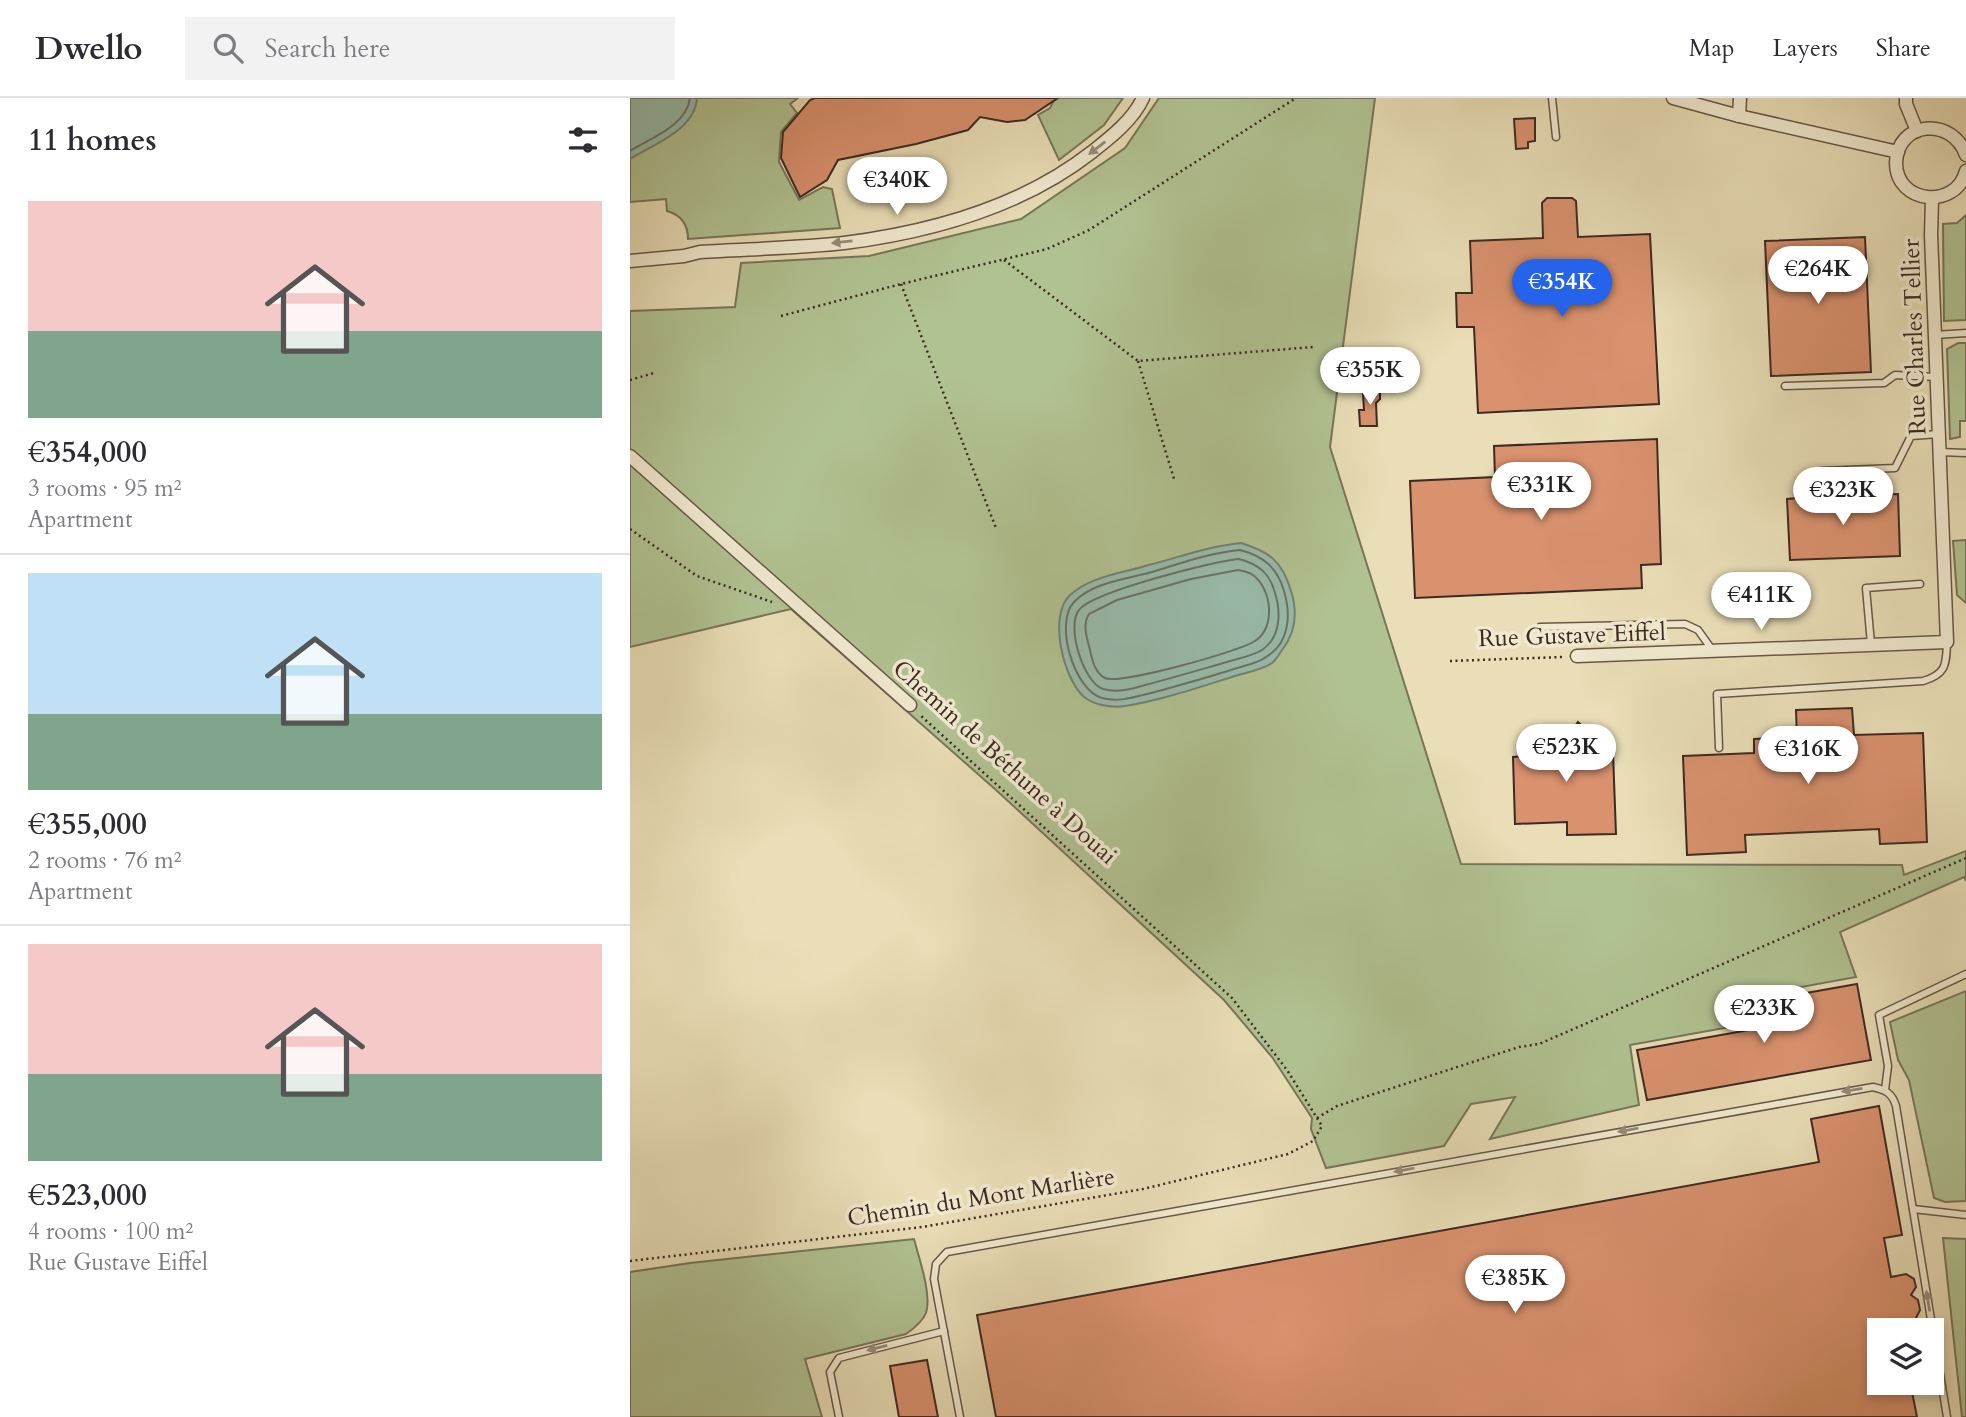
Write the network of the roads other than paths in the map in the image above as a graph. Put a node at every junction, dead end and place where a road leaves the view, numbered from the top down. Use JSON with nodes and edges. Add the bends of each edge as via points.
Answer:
{"nodes":[{"id":1,"x":1143,"y":98,"type":"edge"},
{"id":2,"x":1552,"y":98,"type":"edge"},
{"id":3,"x":1673,"y":98,"type":"edge"},
{"id":4,"x":1740,"y":98,"type":"edge"},
{"id":5,"x":1906,"y":98,"type":"edge"},
{"id":6,"x":1739,"y":116,"type":"junction"},
{"id":7,"x":1917,"y":131,"type":"junction"},
{"id":8,"x":1556,"y":137,"type":"dead end"},
{"id":9,"x":1898,"y":152,"type":"junction"},
{"id":10,"x":1966,"y":155,"type":"edge"},
{"id":11,"x":1966,"y":171,"type":"edge"},
{"id":12,"x":1932,"y":198,"type":"junction"},
{"id":13,"x":630,"y":261,"type":"edge"},
{"id":14,"x":1966,"y":333,"type":"edge"},
{"id":15,"x":1935,"y":335,"type":"junction"},
{"id":16,"x":1936,"y":377,"type":"junction"},
{"id":17,"x":1785,"y":386,"type":"dead end"},
{"id":18,"x":1939,"y":434,"type":"junction"},
{"id":19,"x":1939,"y":452,"type":"junction"},
{"id":20,"x":1966,"y":453,"type":"edge"},
{"id":21,"x":630,"y":456,"type":"edge"},
{"id":22,"x":1822,"y":471,"type":"dead end"},
{"id":23,"x":1920,"y":584,"type":"dead end"},
{"id":24,"x":1540,"y":627,"type":"dead end"},
{"id":25,"x":1947,"y":642,"type":"junction"},
{"id":26,"x":1871,"y":645,"type":"junction"},
{"id":27,"x":1713,"y":651,"type":"junction"},
{"id":28,"x":1577,"y":656,"type":"road end"},
{"id":29,"x":910,"y":705,"type":"road end"},
{"id":30,"x":1719,"y":748,"type":"dead end"},
{"id":31,"x":1966,"y":974,"type":"edge"},
{"id":32,"x":1885,"y":1090,"type":"junction"},
{"id":33,"x":1913,"y":1209,"type":"junction"},
{"id":34,"x":1966,"y":1215,"type":"edge"},
{"id":35,"x":944,"y":1331,"type":"junction"},
{"id":36,"x":839,"y":1417,"type":"edge"},
{"id":37,"x":960,"y":1417,"type":"edge"},
{"id":38,"x":1947,"y":1417,"type":"edge"}],
"edges":[{"from":1,"to":13,"type":"street","one_way":true,"via":[[1114,134],[1073,166],[1022,194],[962,218],[844,243]]},
{"from":2,"to":8,"type":"lane"},
{"from":3,"to":6,"type":"street"},
{"from":4,"to":6,"type":"street"},
{"from":5,"to":7,"type":"street"},
{"from":6,"to":9,"type":"street"},
{"from":7,"to":9,"type":"street"},
{"from":7,"to":10,"type":"street","via":[[1948,131]]},
{"from":9,"to":12,"type":"street","via":[[1899,178],[1907,189]]},
{"from":11,"to":12,"type":"street","via":[[1951,193]]},
{"from":12,"to":15,"type":"street","name":"Rue Charles Tellier"},
{"from":14,"to":15,"type":"lane"},
{"from":15,"to":16,"type":"street","name":"Rue Charles Tellier"},
{"from":16,"to":17,"type":"lane","via":[[1895,375],[1884,383]]},
{"from":16,"to":18,"type":"street","name":"Rue Charles Tellier"},
{"from":18,"to":19,"type":"street","name":"Rue Charles Tellier"},
{"from":18,"to":22,"type":"lane","via":[[1911,436],[1895,468]]},
{"from":19,"to":20,"type":"lane"},
{"from":19,"to":25,"type":"street","name":"Rue Charles Tellier"},
{"from":21,"to":29,"type":"street","name":"Chemin de Béthune à Douai"},
{"from":23,"to":26,"type":"lane","via":[[1866,588]]},
{"from":24,"to":27,"type":"lane","via":[[1685,624],[1698,630]]},
{"from":25,"to":26,"type":"street","name":"Rue Gustave Eiffel"},
{"from":25,"to":30,"type":"lane","via":[[1942,671],[1923,681],[1717,694]]},
{"from":26,"to":27,"type":"street","name":"Rue Gustave Eiffel"},
{"from":27,"to":28,"type":"street","name":"Rue Gustave Eiffel"},
{"from":31,"to":32,"type":"lane","via":[[1879,1015],[1888,1066]]},
{"from":32,"to":33,"type":"lane","via":[[1896,1106]]},
{"from":32,"to":35,"type":"lane","one_way":true,"via":[[1857,1089],[947,1252],[936,1264],[934,1279]]},
{"from":33,"to":34,"type":"lane"},
{"from":38,"to":33,"type":"lane","one_way":true},
{"from":35,"to":36,"type":"lane","one_way":true,"via":[[839,1358],[830,1372]]},
{"from":35,"to":37,"type":"lane"}]}
